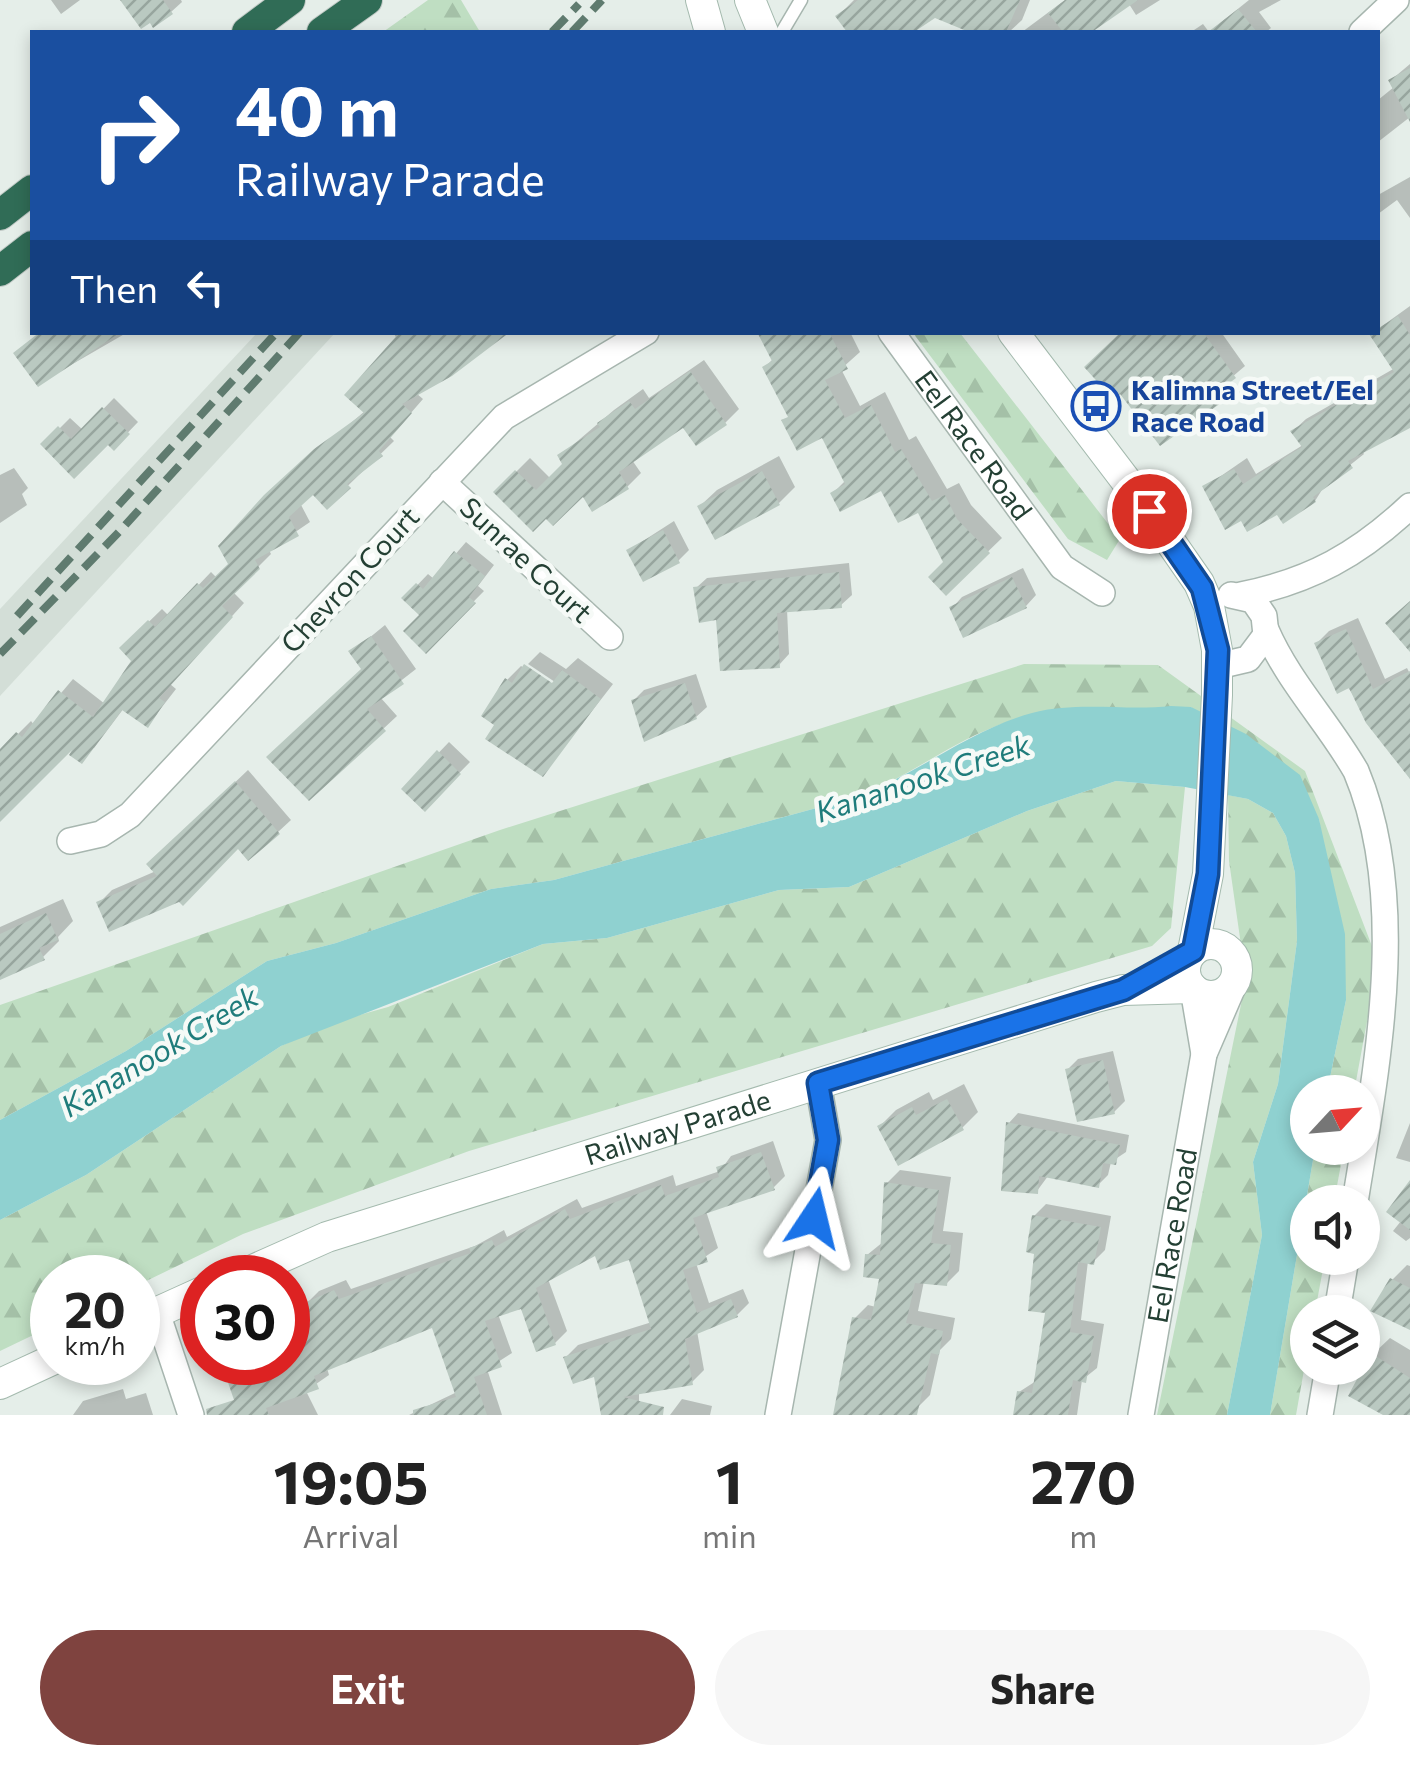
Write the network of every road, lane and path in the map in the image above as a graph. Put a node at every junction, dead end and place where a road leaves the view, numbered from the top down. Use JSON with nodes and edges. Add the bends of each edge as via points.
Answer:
{"nodes":[{"id":1,"x":290,"y":0,"type":"edge"},
{"id":2,"x":367,"y":0,"type":"edge"},
{"id":3,"x":750,"y":0,"type":"edge"},
{"id":4,"x":801,"y":0,"type":"edge"},
{"id":5,"x":1396,"y":0,"type":"edge"},
{"id":6,"x":702,"y":1,"type":"edge"},
{"id":7,"x":250,"y":30,"type":"edge"},
{"id":8,"x":325,"y":30,"type":"edge"},
{"id":9,"x":709,"y":30,"type":"edge"},
{"id":10,"x":762,"y":30,"type":"edge"},
{"id":11,"x":783,"y":30,"type":"edge"},
{"id":12,"x":1364,"y":30,"type":"edge"},
{"id":13,"x":30,"y":192,"type":"edge"},
{"id":14,"x":0,"y":215,"type":"edge"},
{"id":15,"x":30,"y":248,"type":"edge"},
{"id":16,"x":0,"y":270,"type":"edge"},
{"id":17,"x":641,"y":335,"type":"edge"},
{"id":18,"x":893,"y":335,"type":"edge"},
{"id":19,"x":1027,"y":338,"type":"edge"},
{"id":20,"x":442,"y":482,"type":"junction"},
{"id":21,"x":1410,"y":506,"type":"edge"},
{"id":22,"x":1316,"y":573,"type":"junction"},
{"id":23,"x":1102,"y":593,"type":"dead end"},
{"id":24,"x":1242,"y":595,"type":"junction"},
{"id":25,"x":1206,"y":598,"type":"junction"},
{"id":26,"x":1266,"y":628,"type":"junction"},
{"id":27,"x":610,"y":637,"type":"dead end"},
{"id":28,"x":1226,"y":674,"type":"junction"},
{"id":29,"x":1296,"y":686,"type":"junction"},
{"id":30,"x":70,"y":842,"type":"dead end"},
{"id":31,"x":1208,"y":874,"type":"junction"},
{"id":32,"x":1192,"y":953,"type":"junction"},
{"id":33,"x":1236,"y":970,"type":"junction"},
{"id":34,"x":1192,"y":988,"type":"junction"},
{"id":35,"x":1123,"y":990,"type":"junction"},
{"id":36,"x":1204,"y":1054,"type":"junction"},
{"id":37,"x":818,"y":1083,"type":"junction"},
{"id":38,"x":1358,"y":1185,"type":"edge"},
{"id":39,"x":285,"y":1255,"type":"edge"},
{"id":40,"x":160,"y":1346,"type":"edge"},
{"id":41,"x":30,"y":1370,"type":"edge"},
{"id":42,"x":0,"y":1384,"type":"edge"},
{"id":43,"x":1325,"y":1385,"type":"edge"},
{"id":44,"x":191,"y":1415,"type":"edge"},
{"id":45,"x":778,"y":1415,"type":"edge"},
{"id":46,"x":1141,"y":1415,"type":"edge"},
{"id":47,"x":1320,"y":1415,"type":"edge"}],
"edges":[{"from":1,"to":7,"type":"highway"},
{"from":2,"to":8,"type":"highway"},
{"from":3,"to":10,"type":"street"},
{"from":4,"to":11,"type":"lane"},
{"from":5,"to":12,"type":"street"},
{"from":6,"to":9,"type":"street"},
{"from":13,"to":14,"type":"highway"},
{"from":15,"to":16,"type":"highway"},
{"from":17,"to":20,"type":"street","name":"Chevron Court","via":[[504,416]]},
{"from":18,"to":23,"type":"street","name":"Eel Race Road","via":[[1062,567]]},
{"from":19,"to":25,"type":"street"},
{"from":20,"to":27,"type":"street","name":"Sunrae Court"},
{"from":20,"to":30,"type":"street","name":"Chevron Court","via":[[130,815],[100,834]]},
{"from":21,"to":22,"type":"street","via":[[1368,546]]},
{"from":22,"to":24,"type":"street"},
{"from":22,"to":26,"type":"street","via":[[1273,608]]},
{"from":24,"to":25,"type":"street"},
{"from":24,"to":26,"type":"street","via":[[1260,608]]},
{"from":25,"to":28,"type":"street"},
{"from":26,"to":28,"type":"street","via":[[1257,652]]},
{"from":26,"to":29,"type":"street"},
{"from":28,"to":29,"type":"street","via":[[1267,663]]},
{"from":28,"to":31,"type":"street"},
{"from":29,"to":38,"type":"street","via":[[1356,772],[1377,821],[1394,898],[1390,988]]},
{"from":31,"to":32,"type":"street"},
{"from":31,"to":33,"type":"street"},
{"from":32,"to":33,"type":"street","via":[[1219,945]]},
{"from":32,"to":34,"type":"street","via":[[1185,972]]},
{"from":32,"to":35,"type":"street","name":"Railway Parade"},
{"from":33,"to":34,"type":"street","via":[[1220,995]]},
{"from":33,"to":36,"type":"street","name":"Eel Race Road"},
{"from":34,"to":35,"type":"street","name":"Railway Parade"},
{"from":34,"to":36,"type":"street","name":"Eel Race Road"},
{"from":35,"to":37,"type":"street","name":"Railway Parade"},
{"from":36,"to":46,"type":"street","name":"Eel Race Road"},
{"from":37,"to":39,"type":"street","name":"Railway Parade","via":[[327,1236]]},
{"from":37,"to":45,"type":"street","via":[[828,1140]]},
{"from":40,"to":44,"type":"street"},
{"from":41,"to":42,"type":"street"},
{"from":43,"to":47,"type":"street"}]}
